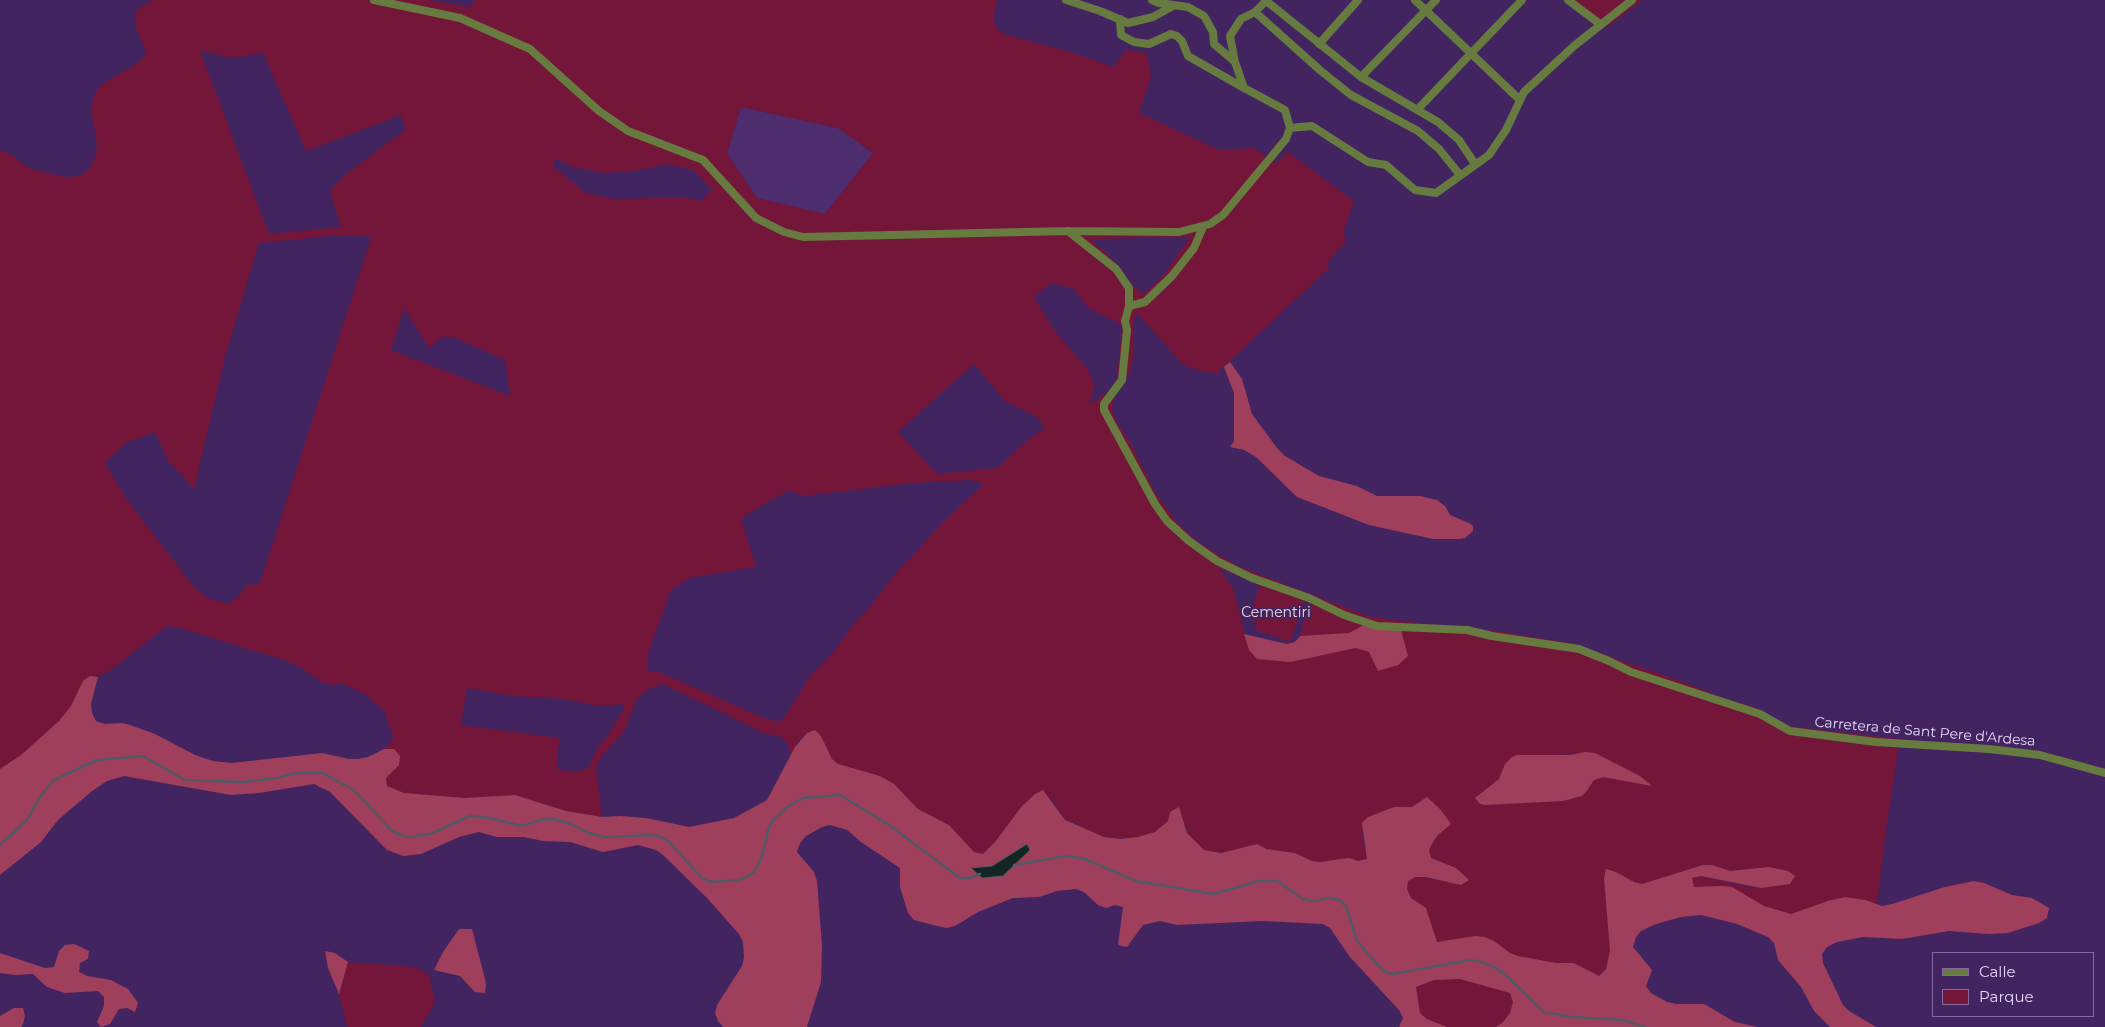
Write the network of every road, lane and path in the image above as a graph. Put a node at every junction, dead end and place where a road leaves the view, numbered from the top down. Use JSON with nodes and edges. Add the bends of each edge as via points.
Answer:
{"nodes":[{"id":1,"x":374,"y":0,"type":"edge"},
{"id":2,"x":1066,"y":0,"type":"edge"},
{"id":3,"x":1152,"y":0,"type":"edge"},
{"id":4,"x":1266,"y":0,"type":"edge"},
{"id":5,"x":1358,"y":0,"type":"edge"},
{"id":6,"x":1415,"y":0,"type":"edge"},
{"id":7,"x":1436,"y":0,"type":"edge"},
{"id":8,"x":1522,"y":0,"type":"edge"},
{"id":9,"x":1568,"y":0,"type":"edge"},
{"id":10,"x":1632,"y":0,"type":"edge"},
{"id":11,"x":1188,"y":4,"type":"edge"},
{"id":12,"x":1173,"y":6,"type":"junction"},
{"id":13,"x":1426,"y":10,"type":"junction"},
{"id":14,"x":1255,"y":12,"type":"junction"},
{"id":15,"x":1120,"y":19,"type":"junction"},
{"id":16,"x":1600,"y":24,"type":"junction"},
{"id":17,"x":1319,"y":44,"type":"junction"},
{"id":18,"x":1472,"y":54,"type":"junction"},
{"id":19,"x":1235,"y":62,"type":"junction"},
{"id":20,"x":1361,"y":77,"type":"junction"},
{"id":21,"x":1244,"y":88,"type":"junction"},
{"id":22,"x":1520,"y":100,"type":"junction"},
{"id":23,"x":1418,"y":109,"type":"junction"},
{"id":24,"x":1290,"y":128,"type":"junction"},
{"id":25,"x":1475,"y":164,"type":"junction"},
{"id":26,"x":1460,"y":175,"type":"junction"},
{"id":27,"x":1203,"y":226,"type":"junction"},
{"id":28,"x":1068,"y":231,"type":"junction"},
{"id":29,"x":1129,"y":306,"type":"junction"},
{"id":30,"x":2105,"y":773,"type":"edge"}],
"edges":[{"from":1,"to":28,"type":"street","via":[[460,18],[530,49],[599,110],[628,131],[703,160],[756,218],[784,232],[803,237]]},
{"from":2,"to":15,"type":"street"},
{"from":3,"to":12,"type":"street"},
{"from":4,"to":14,"type":"street"},
{"from":4,"to":17,"type":"street"},
{"from":5,"to":17,"type":"street"},
{"from":6,"to":13,"type":"street"},
{"from":7,"to":13,"type":"street"},
{"from":8,"to":18,"type":"street"},
{"from":9,"to":16,"type":"street"},
{"from":10,"to":16,"type":"street"},
{"from":11,"to":12,"type":"street"},
{"from":11,"to":19,"type":"street","via":[[1204,16],[1213,32],[1214,44]]},
{"from":12,"to":15,"type":"street","via":[[1145,20],[1128,23]]},
{"from":13,"to":18,"type":"street"},
{"from":13,"to":20,"type":"street"},
{"from":14,"to":19,"type":"street","via":[[1241,19],[1230,36]]},
{"from":14,"to":26,"type":"street","via":[[1351,95],[1418,130],[1440,149]]},
{"from":15,"to":21,"type":"street","via":[[1121,35],[1134,42],[1149,44],[1170,34],[1177,36],[1188,56]]},
{"from":16,"to":22,"type":"street","via":[[1524,92]]},
{"from":17,"to":20,"type":"street"},
{"from":18,"to":22,"type":"street"},
{"from":18,"to":23,"type":"street"},
{"from":19,"to":21,"type":"street"},
{"from":20,"to":23,"type":"street"},
{"from":21,"to":24,"type":"street","via":[[1285,110]]},
{"from":22,"to":25,"type":"street","via":[[1506,130],[1488,155]]},
{"from":23,"to":25,"type":"street","via":[[1459,140]]},
{"from":24,"to":26,"type":"street","via":[[1312,126],[1368,162],[1386,165],[1415,190],[1436,193]]},
{"from":24,"to":27,"type":"street","via":[[1286,139],[1223,215]]},
{"from":25,"to":26,"type":"street"},
{"from":27,"to":28,"type":"street","via":[[1179,232]]},
{"from":27,"to":29,"type":"street","via":[[1194,248],[1172,276],[1145,302]]},
{"from":28,"to":29,"type":"street","name":"Carretera de Sant Pere d'Ardesa","via":[[1116,269],[1129,288]]},
{"from":29,"to":30,"type":"street","name":"Carretera de Sant Pere d'Ardesa","via":[[1125,321],[1122,380],[1104,404],[1104,410],[1167,521],[1217,561],[1252,578],[1377,626],[1467,630],[1579,649],[1666,685],[1760,714],[1790,731],[1876,742],[2040,755]]}]}
